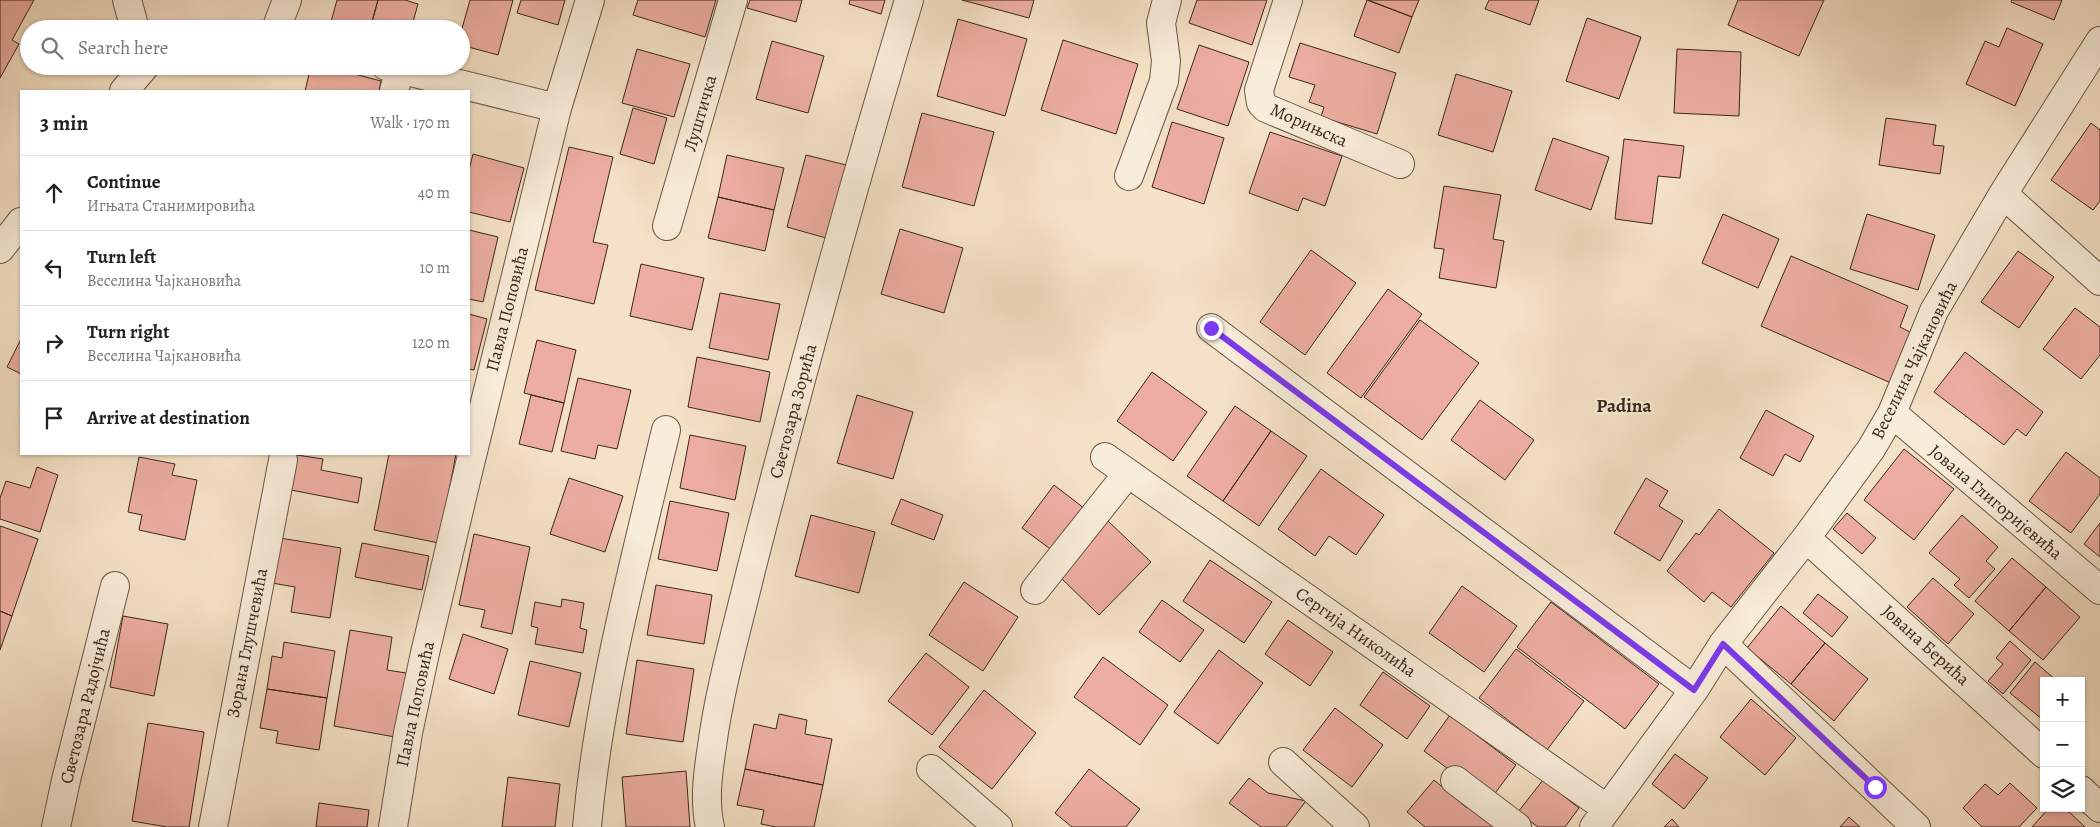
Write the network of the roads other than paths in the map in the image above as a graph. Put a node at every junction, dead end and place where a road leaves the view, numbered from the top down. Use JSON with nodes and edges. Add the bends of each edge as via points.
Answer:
{"nodes":[{"id":1,"x":127,"y":0,"type":"edge"},
{"id":2,"x":287,"y":0,"type":"edge"},
{"id":3,"x":590,"y":0,"type":"edge"},
{"id":4,"x":733,"y":0,"type":"edge"},
{"id":5,"x":910,"y":0,"type":"edge"},
{"id":6,"x":1167,"y":0,"type":"edge"},
{"id":7,"x":1288,"y":0,"type":"edge"},
{"id":8,"x":133,"y":20,"type":"edge"},
{"id":9,"x":279,"y":20,"type":"edge"},
{"id":10,"x":2100,"y":42,"type":"edge"},
{"id":11,"x":138,"y":75,"type":"edge"},
{"id":12,"x":393,"y":76,"type":"edge"},
{"id":13,"x":125,"y":90,"type":"edge"},
{"id":14,"x":465,"y":90,"type":"edge"},
{"id":15,"x":470,"y":91,"type":"edge"},
{"id":16,"x":557,"y":108,"type":"junction"},
{"id":17,"x":1400,"y":164,"type":"dead end"},
{"id":18,"x":1129,"y":176,"type":"dead end"},
{"id":19,"x":2003,"y":194,"type":"junction"},
{"id":20,"x":20,"y":223,"type":"edge"},
{"id":21,"x":667,"y":226,"type":"dead end"},
{"id":22,"x":0,"y":249,"type":"edge"},
{"id":23,"x":2100,"y":281,"type":"edge"},
{"id":24,"x":1211,"y":328,"type":"dead end"},
{"id":25,"x":1892,"y":413,"type":"junction"},
{"id":26,"x":666,"y":430,"type":"dead end"},
{"id":27,"x":1105,"y":457,"type":"dead end"},
{"id":28,"x":283,"y":460,"type":"dead end"},
{"id":29,"x":1128,"y":473,"type":"junction"},
{"id":30,"x":1806,"y":538,"type":"junction"},
{"id":31,"x":114,"y":586,"type":"dead end"},
{"id":32,"x":1034,"y":590,"type":"dead end"},
{"id":33,"x":2100,"y":590,"type":"edge"},
{"id":34,"x":1723,"y":644,"type":"junction"},
{"id":35,"x":1694,"y":690,"type":"junction"},
{"id":36,"x":2040,"y":750,"type":"edge"},
{"id":37,"x":1283,"y":762,"type":"dead end"},
{"id":38,"x":931,"y":769,"type":"dead end"},
{"id":39,"x":1455,"y":780,"type":"dead end"},
{"id":40,"x":2085,"y":794,"type":"edge"},
{"id":41,"x":2100,"y":808,"type":"edge"},
{"id":42,"x":1601,"y":821,"type":"edge"},
{"id":43,"x":56,"y":827,"type":"edge"},
{"id":44,"x":213,"y":827,"type":"edge"},
{"id":45,"x":393,"y":827,"type":"edge"},
{"id":46,"x":587,"y":827,"type":"edge"},
{"id":47,"x":710,"y":827,"type":"edge"},
{"id":48,"x":998,"y":827,"type":"edge"},
{"id":49,"x":1355,"y":827,"type":"edge"},
{"id":50,"x":1517,"y":827,"type":"edge"},
{"id":51,"x":1916,"y":827,"type":"edge"}],
"edges":[{"from":1,"to":8,"type":"street"},
{"from":2,"to":9,"type":"street"},
{"from":3,"to":16,"type":"street","name":"Павла Поповића"},
{"from":4,"to":21,"type":"street","name":"Луштичка"},
{"from":5,"to":47,"type":"street","name":"Светозара Зорића","via":[[792,411],[718,704],[707,789]]},
{"from":6,"to":18,"type":"street","via":[[1161,23],[1166,61],[1164,81]]},
{"from":7,"to":17,"type":"street","name":"Морињска","via":[[1258,90],[1261,103],[1266,108]]},
{"from":10,"to":19,"type":"street","name":"Веселина Чајкановића"},
{"from":11,"to":13,"type":"street"},
{"from":12,"to":14,"type":"street"},
{"from":15,"to":16,"type":"street"},
{"from":16,"to":45,"type":"street","name":"Павла Поповића","via":[[425,653]]},
{"from":19,"to":23,"type":"street"},
{"from":19,"to":25,"type":"street","name":"Веселина Чајкановића","via":[[1934,311]]},
{"from":20,"to":22,"type":"street"},
{"from":24,"to":35,"type":"street"},
{"from":25,"to":30,"type":"street","name":"Веселина Чајкановића","via":[[1871,449]]},
{"from":25,"to":33,"type":"street","name":"Јована Глигоријевића"},
{"from":26,"to":46,"type":"street","via":[[616,641],[598,732]]},
{"from":27,"to":29,"type":"street","name":"Сергија Николића"},
{"from":28,"to":44,"type":"street","name":"Зорана Глушчевића"},
{"from":29,"to":32,"type":"street"},
{"from":29,"to":42,"type":"street","name":"Сергија Николића"},
{"from":30,"to":34,"type":"street","name":"Веселина Чајкановића"},
{"from":30,"to":36,"type":"street","name":"Јована Берића"},
{"from":31,"to":43,"type":"street","name":"Светозара Радојчића"},
{"from":34,"to":35,"type":"street","name":"Веселина Чајкановића"},
{"from":34,"to":51,"type":"street"},
{"from":35,"to":42,"type":"street","name":"Веселина Чајкановића"},
{"from":37,"to":49,"type":"street"},
{"from":38,"to":48,"type":"street"},
{"from":39,"to":50,"type":"street"},
{"from":40,"to":41,"type":"street"}]}
